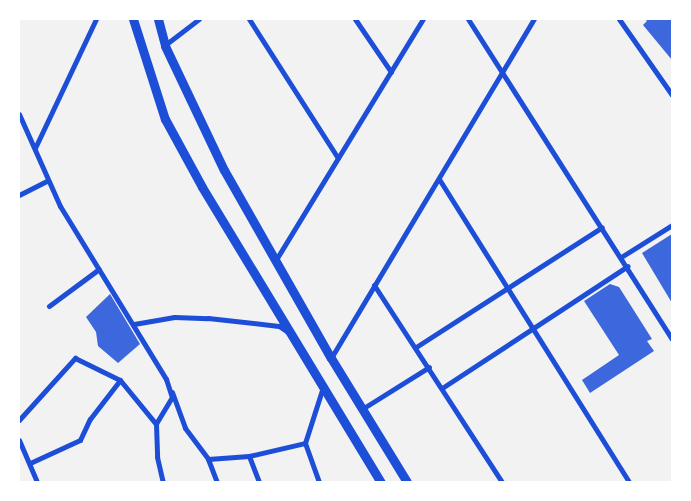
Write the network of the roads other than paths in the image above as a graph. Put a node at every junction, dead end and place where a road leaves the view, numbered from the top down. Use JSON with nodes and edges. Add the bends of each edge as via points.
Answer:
{"nodes":[{"id":1,"x":96,"y":19,"type":"edge"},
{"id":2,"x":133,"y":19,"type":"edge"},
{"id":3,"x":158,"y":19,"type":"edge"},
{"id":4,"x":199,"y":19,"type":"edge"},
{"id":5,"x":249,"y":19,"type":"edge"},
{"id":6,"x":356,"y":19,"type":"edge"},
{"id":7,"x":423,"y":19,"type":"edge"},
{"id":8,"x":468,"y":19,"type":"edge"},
{"id":9,"x":534,"y":19,"type":"edge"},
{"id":10,"x":619,"y":19,"type":"edge"},
{"id":11,"x":165,"y":46,"type":"junction"},
{"id":12,"x":391,"y":72,"type":"junction"},
{"id":13,"x":504,"y":73,"type":"junction"},
{"id":14,"x":672,"y":95,"type":"edge"},
{"id":15,"x":19,"y":114,"type":"edge"},
{"id":16,"x":35,"y":148,"type":"junction"},
{"id":17,"x":338,"y":158,"type":"junction"},
{"id":18,"x":439,"y":179,"type":"junction"},
{"id":19,"x":46,"y":181,"type":"junction"},
{"id":20,"x":19,"y":195,"type":"edge"},
{"id":21,"x":672,"y":225,"type":"edge"},
{"id":22,"x":602,"y":227,"type":"junction"},
{"id":23,"x":621,"y":257,"type":"junction"},
{"id":24,"x":277,"y":258,"type":"junction"},
{"id":25,"x":628,"y":266,"type":"junction"},
{"id":26,"x":99,"y":269,"type":"junction"},
{"id":27,"x":374,"y":285,"type":"junction"},
{"id":28,"x":507,"y":289,"type":"junction"},
{"id":29,"x":49,"y":306,"type":"dead end"},
{"id":30,"x":134,"y":324,"type":"junction"},
{"id":31,"x":532,"y":329,"type":"junction"},
{"id":32,"x":291,"y":333,"type":"junction"},
{"id":33,"x":672,"y":339,"type":"edge"},
{"id":34,"x":416,"y":347,"type":"junction"},
{"id":35,"x":331,"y":358,"type":"junction"},
{"id":36,"x":428,"y":367,"type":"junction"},
{"id":37,"x":166,"y":379,"type":"junction"},
{"id":38,"x":120,"y":380,"type":"junction"},
{"id":39,"x":323,"y":387,"type":"junction"},
{"id":40,"x":442,"y":388,"type":"junction"},
{"id":41,"x":362,"y":409,"type":"junction"},
{"id":42,"x":19,"y":420,"type":"edge"},
{"id":43,"x":156,"y":424,"type":"junction"},
{"id":44,"x":19,"y":440,"type":"edge"},
{"id":45,"x":304,"y":443,"type":"junction"},
{"id":46,"x":249,"y":456,"type":"junction"},
{"id":47,"x":208,"y":459,"type":"junction"},
{"id":48,"x":30,"y":463,"type":"junction"},
{"id":49,"x":162,"y":481,"type":"edge"},
{"id":50,"x":37,"y":482,"type":"edge"},
{"id":51,"x":217,"y":482,"type":"edge"},
{"id":52,"x":259,"y":482,"type":"edge"},
{"id":53,"x":319,"y":482,"type":"edge"},
{"id":54,"x":381,"y":482,"type":"edge"},
{"id":55,"x":408,"y":482,"type":"edge"},
{"id":56,"x":502,"y":482,"type":"edge"},
{"id":57,"x":628,"y":482,"type":"edge"}],
"edges":[{"from":1,"to":16,"type":"street"},
{"from":2,"to":32,"type":"main road","via":[[165,119],[202,187]]},
{"from":3,"to":11,"type":"main road"},
{"from":4,"to":11,"type":"street"},
{"from":5,"to":17,"type":"street"},
{"from":6,"to":12,"type":"street"},
{"from":7,"to":12,"type":"street"},
{"from":8,"to":13,"type":"street"},
{"from":9,"to":13,"type":"street"},
{"from":10,"to":14,"type":"street"},
{"from":11,"to":24,"type":"main road","via":[[224,170]]},
{"from":12,"to":17,"type":"street"},
{"from":13,"to":18,"type":"street"},
{"from":13,"to":22,"type":"street"},
{"from":15,"to":16,"type":"street"},
{"from":16,"to":19,"type":"street"},
{"from":17,"to":24,"type":"street"},
{"from":18,"to":27,"type":"street"},
{"from":18,"to":28,"type":"street"},
{"from":19,"to":20,"type":"street"},
{"from":19,"to":26,"type":"street"},
{"from":21,"to":23,"type":"street"},
{"from":22,"to":23,"type":"street"},
{"from":22,"to":28,"type":"street"},
{"from":23,"to":25,"type":"street"},
{"from":24,"to":35,"type":"main road"},
{"from":25,"to":31,"type":"street"},
{"from":25,"to":33,"type":"street"},
{"from":26,"to":29,"type":"street"},
{"from":26,"to":30,"type":"street"},
{"from":27,"to":34,"type":"street"},
{"from":27,"to":35,"type":"street"},
{"from":28,"to":31,"type":"street"},
{"from":28,"to":34,"type":"street"},
{"from":30,"to":32,"type":"street","via":[[174,317],[208,318],[279,326]]},
{"from":30,"to":37,"type":"street"},
{"from":31,"to":40,"type":"street"},
{"from":31,"to":57,"type":"street"},
{"from":32,"to":39,"type":"main road"},
{"from":34,"to":36,"type":"street"},
{"from":35,"to":41,"type":"main road"},
{"from":36,"to":40,"type":"street"},
{"from":36,"to":41,"type":"street"},
{"from":37,"to":43,"type":"street","via":[[172,397]]},
{"from":37,"to":47,"type":"street","via":[[181,410],[185,428]]},
{"from":38,"to":42,"type":"street","via":[[75,358]]},
{"from":38,"to":43,"type":"street"},
{"from":38,"to":48,"type":"street","via":[[90,419],[80,440]]},
{"from":39,"to":45,"type":"street"},
{"from":39,"to":54,"type":"main road"},
{"from":40,"to":56,"type":"street"},
{"from":41,"to":55,"type":"main road"},
{"from":43,"to":49,"type":"street"},
{"from":44,"to":48,"type":"street"},
{"from":45,"to":46,"type":"street"},
{"from":45,"to":53,"type":"street"},
{"from":46,"to":47,"type":"street"},
{"from":46,"to":52,"type":"street"},
{"from":47,"to":51,"type":"street"},
{"from":48,"to":50,"type":"street"}]}
